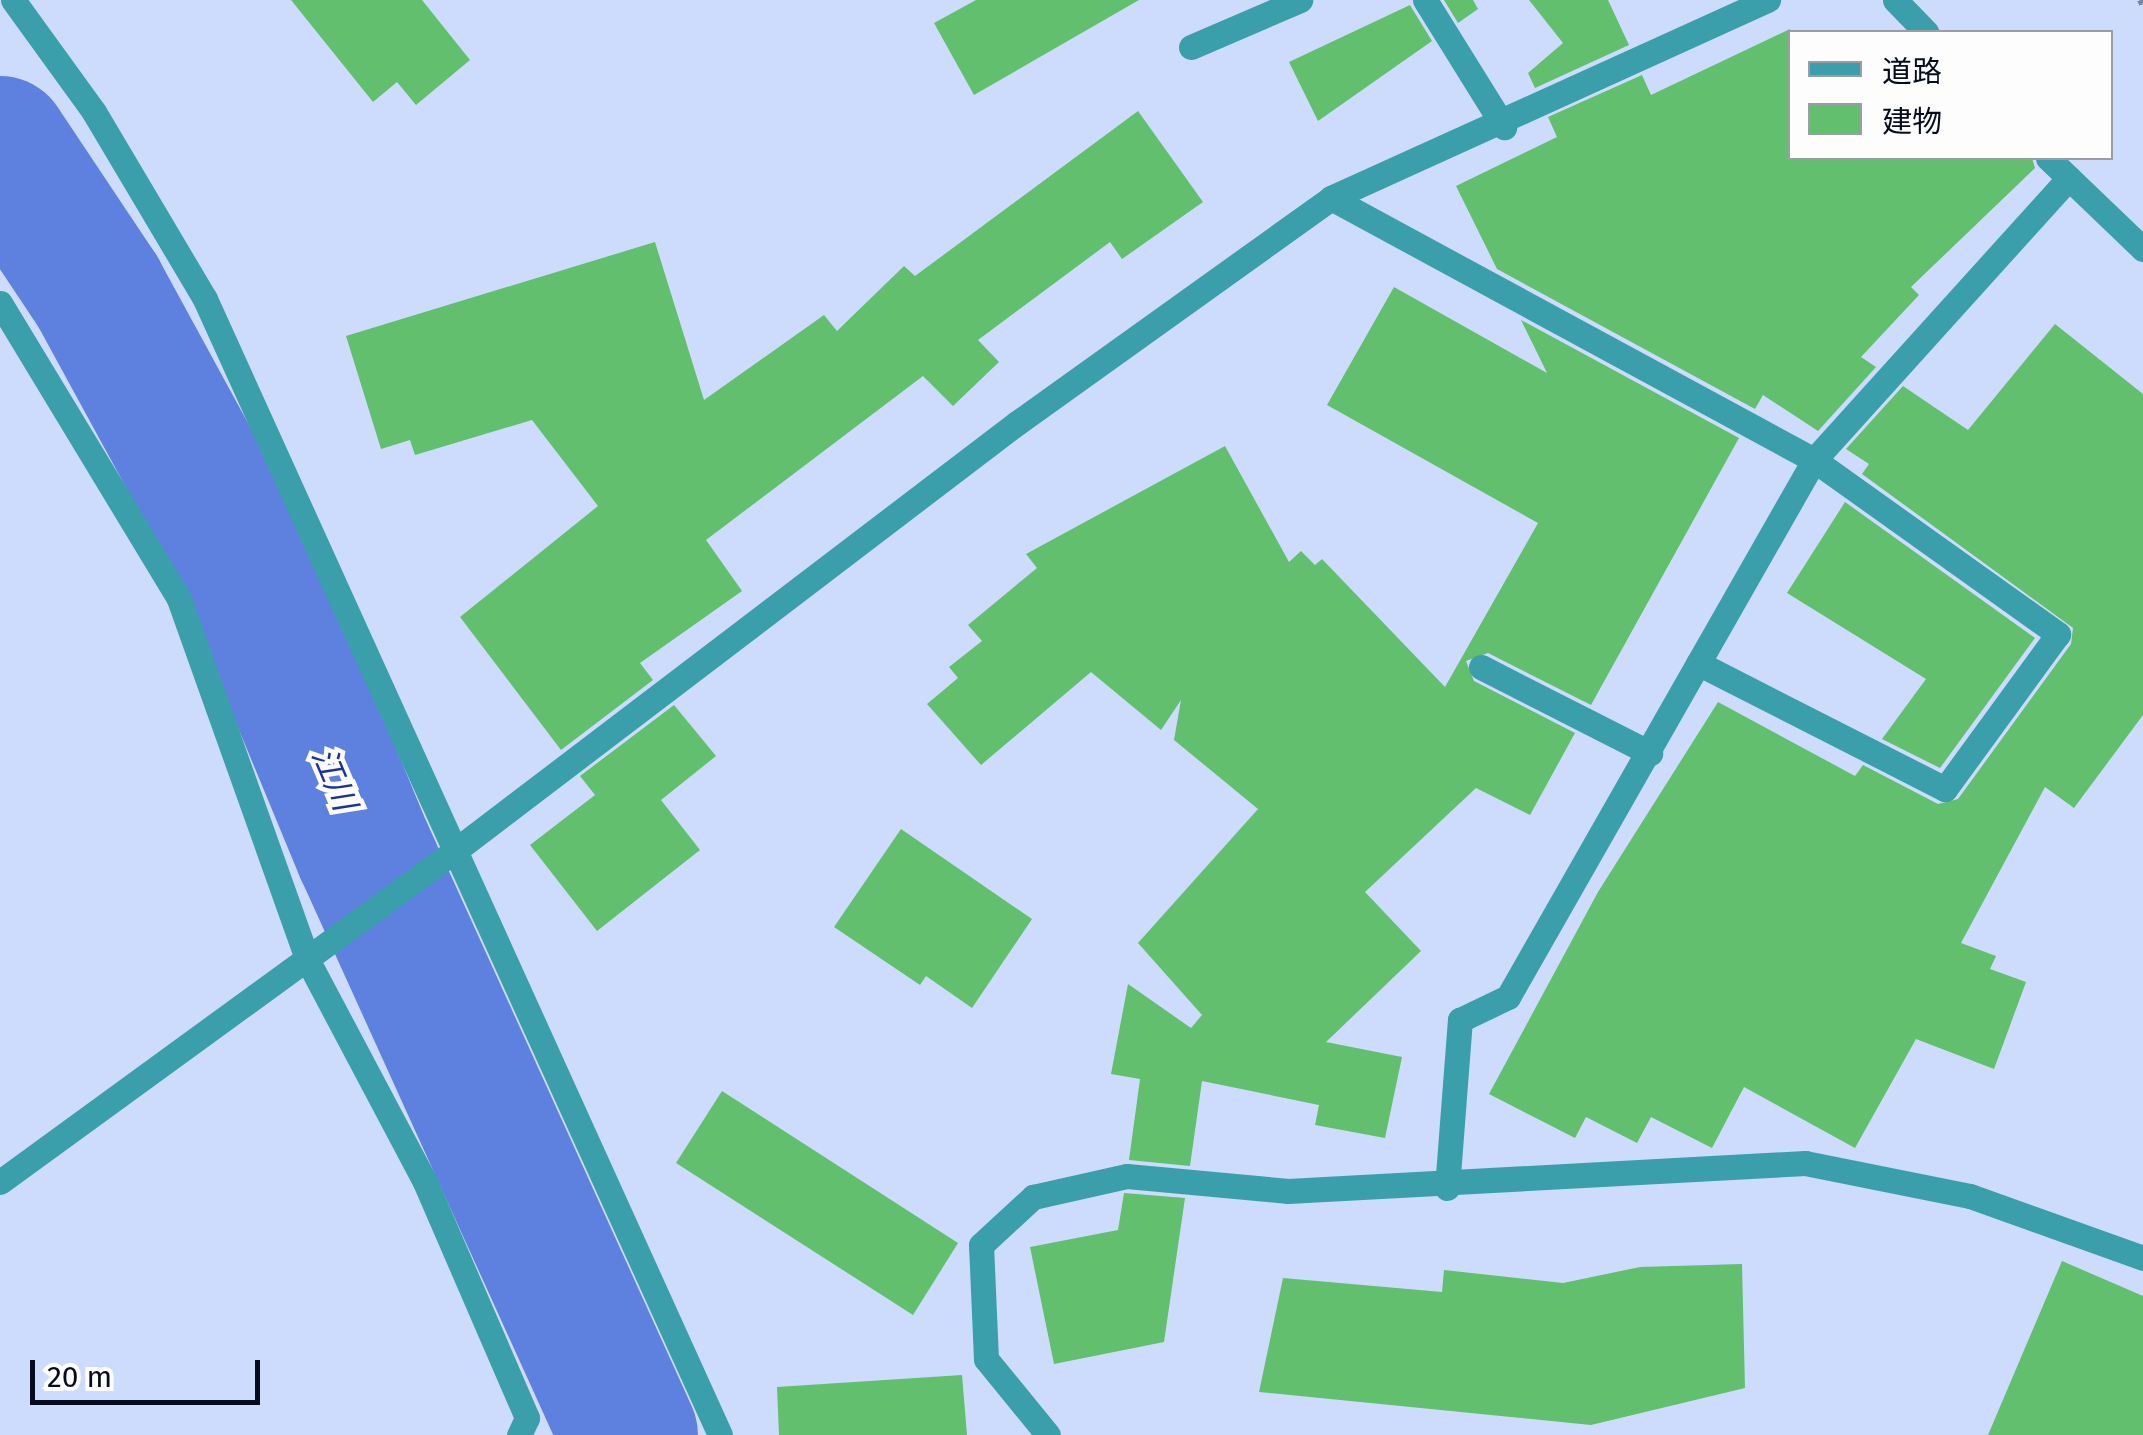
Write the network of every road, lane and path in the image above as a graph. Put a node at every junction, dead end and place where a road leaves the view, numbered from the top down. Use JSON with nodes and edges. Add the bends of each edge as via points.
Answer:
{"nodes":[{"id":1,"x":13,"y":0,"type":"edge"},
{"id":2,"x":1300,"y":0,"type":"edge"},
{"id":3,"x":1424,"y":0,"type":"edge"},
{"id":4,"x":1768,"y":0,"type":"edge"},
{"id":5,"x":1895,"y":0,"type":"edge"},
{"id":6,"x":1924,"y":30,"type":"edge"},
{"id":7,"x":1191,"y":47,"type":"dead end"},
{"id":8,"x":1504,"y":126,"type":"junction"},
{"id":9,"x":2050,"y":160,"type":"edge"},
{"id":10,"x":2069,"y":178,"type":"junction"},
{"id":11,"x":1331,"y":198,"type":"junction"},
{"id":12,"x":2143,"y":249,"type":"edge"},
{"id":13,"x":0,"y":303,"type":"edge"},
{"id":14,"x":1814,"y":460,"type":"junction"},
{"id":15,"x":1698,"y":663,"type":"junction"},
{"id":16,"x":1481,"y":667,"type":"dead end"},
{"id":17,"x":1650,"y":753,"type":"junction"},
{"id":18,"x":453,"y":852,"type":"junction"},
{"id":19,"x":310,"y":959,"type":"junction"},
{"id":20,"x":0,"y":1182,"type":"edge"},
{"id":21,"x":1447,"y":1188,"type":"junction"},
{"id":22,"x":2143,"y":1258,"type":"edge"},
{"id":23,"x":519,"y":1435,"type":"edge"},
{"id":24,"x":720,"y":1435,"type":"edge"},
{"id":25,"x":1048,"y":1435,"type":"edge"}],
"edges":[{"from":1,"to":18,"type":"street","via":[[94,112],[205,299]]},
{"from":2,"to":7,"type":"street"},
{"from":3,"to":8,"type":"street"},
{"from":4,"to":8,"type":"street"},
{"from":5,"to":6,"type":"street"},
{"from":8,"to":11,"type":"street"},
{"from":9,"to":10,"type":"street"},
{"from":10,"to":12,"type":"street"},
{"from":10,"to":14,"type":"street"},
{"from":11,"to":14,"type":"street"},
{"from":11,"to":18,"type":"street","via":[[1017,423]]},
{"from":13,"to":19,"type":"street","via":[[179,598]]},
{"from":14,"to":15,"type":"street"},
{"from":14,"to":15,"type":"street","via":[[2058,634],[1945,789]]},
{"from":15,"to":17,"type":"street"},
{"from":16,"to":17,"type":"street"},
{"from":17,"to":21,"type":"street","via":[[1508,997],[1460,1020]]},
{"from":18,"to":19,"type":"street"},
{"from":18,"to":24,"type":"street"},
{"from":19,"to":20,"type":"street"},
{"from":19,"to":23,"type":"street","via":[[424,1182],[527,1418]]},
{"from":21,"to":22,"type":"street","via":[[1805,1163],[1970,1196]]},
{"from":21,"to":25,"type":"street","via":[[1288,1192],[1126,1176],[1033,1197],[982,1246],[986,1359]]}]}
